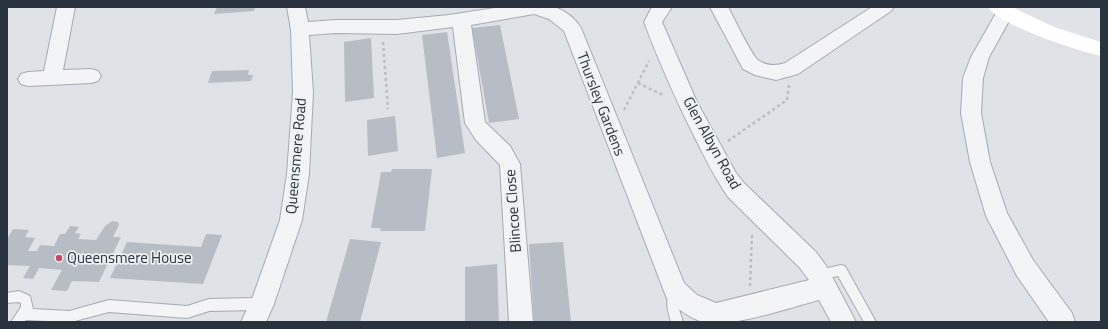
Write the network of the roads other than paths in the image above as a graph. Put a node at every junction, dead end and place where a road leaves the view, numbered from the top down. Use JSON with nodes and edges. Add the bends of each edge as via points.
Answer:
{"nodes":[{"id":1,"x":66,"y":7,"type":"edge"},
{"id":2,"x":296,"y":7,"type":"edge"},
{"id":3,"x":663,"y":7,"type":"edge"},
{"id":4,"x":719,"y":7,"type":"edge"},
{"id":5,"x":885,"y":7,"type":"edge"},
{"id":6,"x":1001,"y":9,"type":"edge"},
{"id":7,"x":460,"y":19,"type":"junction"},
{"id":8,"x":300,"y":30,"type":"junction"},
{"id":9,"x":1101,"y":49,"type":"edge"},
{"id":10,"x":91,"y":76,"type":"dead end"},
{"id":11,"x":52,"y":78,"type":"junction"},
{"id":12,"x":28,"y":79,"type":"dead end"},
{"id":13,"x":822,"y":281,"type":"junction"},
{"id":14,"x":675,"y":291,"type":"junction"},
{"id":15,"x":7,"y":298,"type":"edge"},
{"id":16,"x":258,"y":313,"type":"edge"},
{"id":17,"x":20,"y":318,"type":"edge"},
{"id":18,"x":715,"y":318,"type":"edge"},
{"id":19,"x":521,"y":322,"type":"edge"},
{"id":20,"x":678,"y":322,"type":"edge"},
{"id":21,"x":844,"y":322,"type":"edge"},
{"id":22,"x":870,"y":322,"type":"edge"},
{"id":23,"x":1063,"y":322,"type":"edge"}],
"edges":[{"from":1,"to":11,"type":"street"},
{"from":2,"to":8,"type":"street","name":"Queensmere Road"},
{"from":3,"to":13,"type":"street","name":"Glen Albyn Road","via":[[653,22],[713,151],[736,190],[808,260]]},
{"from":4,"to":5,"type":"street","via":[[750,64],[762,70],[776,72],[791,69]]},
{"from":6,"to":9,"type":"street","via":[[1083,45]]},
{"from":6,"to":23,"type":"street","via":[[973,78],[971,113],[980,162],[997,216],[1025,268]]},
{"from":7,"to":8,"type":"street","name":"Thursley Gardens","via":[[382,28],[335,26]]},
{"from":7,"to":14,"type":"street","name":"Thursley Gardens","via":[[534,8],[562,17],[572,28]]},
{"from":7,"to":19,"type":"street","name":"Blincoe Close","via":[[475,123],[480,134],[506,154],[510,164]]},
{"from":8,"to":16,"type":"street","name":"Queensmere Road","via":[[303,92],[298,174],[291,220]]},
{"from":10,"to":11,"type":"street"},
{"from":11,"to":12,"type":"street"},
{"from":13,"to":18,"type":"street","name":"Thursley Gardens"},
{"from":13,"to":21,"type":"street","name":"Glen Albyn Road"},
{"from":13,"to":22,"type":"lane","via":[[842,270]]},
{"from":14,"to":18,"type":"street","name":"Thursley Gardens","via":[[689,303]]},
{"from":14,"to":20,"type":"lane","via":[[672,306]]},
{"from":15,"to":17,"type":"lane","via":[[23,297],[27,304]]},
{"from":16,"to":17,"type":"lane","via":[[209,305],[187,312],[109,306],[69,317]]}]}
